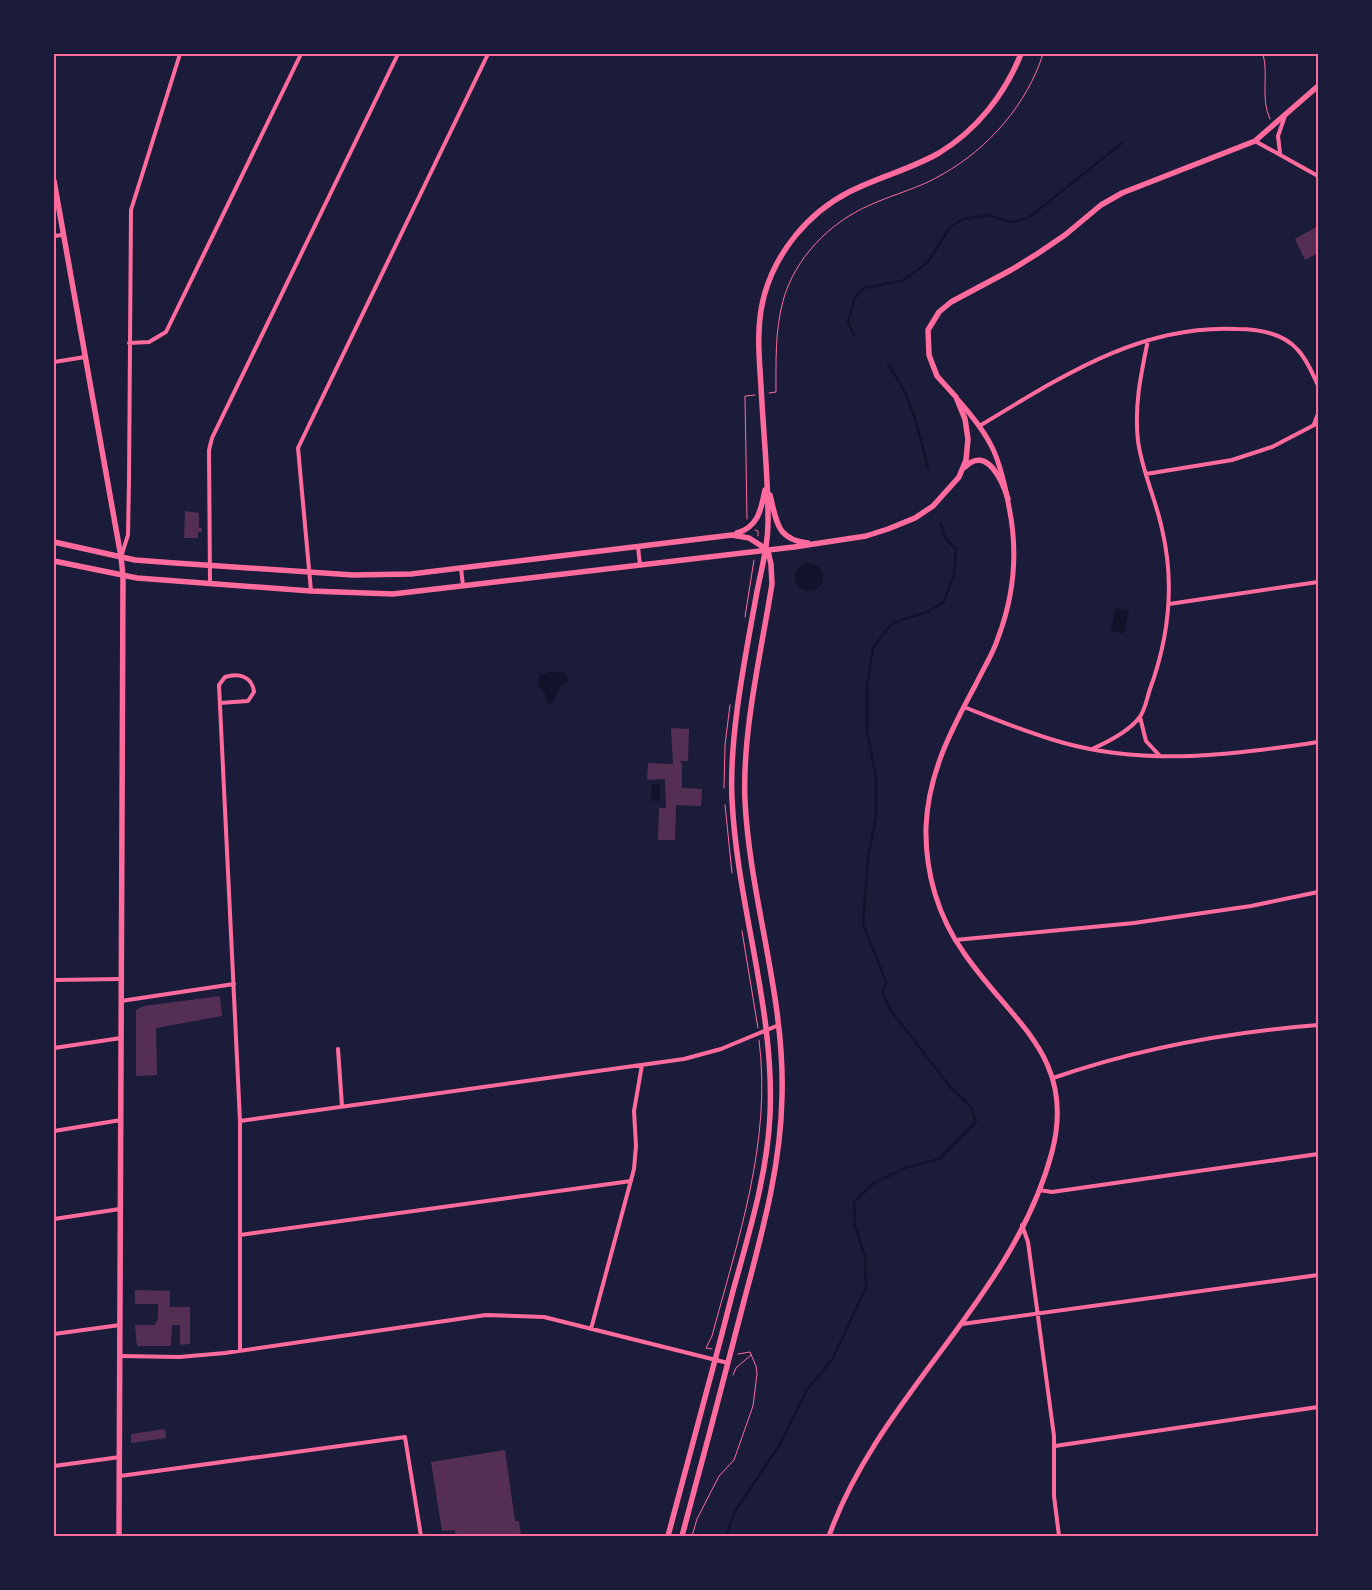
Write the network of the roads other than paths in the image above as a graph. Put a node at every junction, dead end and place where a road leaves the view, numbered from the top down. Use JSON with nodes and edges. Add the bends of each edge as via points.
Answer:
{"nodes":[{"id":1,"x":180,"y":54,"type":"edge"},
{"id":2,"x":301,"y":54,"type":"edge"},
{"id":3,"x":398,"y":54,"type":"edge"},
{"id":4,"x":488,"y":54,"type":"edge"},
{"id":5,"x":1021,"y":54,"type":"edge"},
{"id":6,"x":1318,"y":86,"type":"edge"},
{"id":7,"x":1285,"y":116,"type":"junction"},
{"id":8,"x":1255,"y":141,"type":"junction"},
{"id":9,"x":1280,"y":152,"type":"junction"},
{"id":10,"x":1318,"y":176,"type":"edge"},
{"id":11,"x":54,"y":181,"type":"edge"},
{"id":12,"x":64,"y":235,"type":"junction"},
{"id":13,"x":54,"y":236,"type":"edge"},
{"id":14,"x":1148,"y":340,"type":"junction"},
{"id":15,"x":129,"y":343,"type":"junction"},
{"id":16,"x":84,"y":357,"type":"junction"},
{"id":17,"x":54,"y":362,"type":"edge"},
{"id":18,"x":1318,"y":386,"type":"edge"},
{"id":19,"x":956,"y":397,"type":"junction"},
{"id":20,"x":1318,"y":414,"type":"edge"},
{"id":21,"x":1316,"y":424,"type":"edge"},
{"id":22,"x":981,"y":425,"type":"junction"},
{"id":23,"x":964,"y":469,"type":"junction"},
{"id":24,"x":1146,"y":474,"type":"junction"},
{"id":25,"x":766,"y":483,"type":"junction"},
{"id":26,"x":1008,"y":498,"type":"junction"},
{"id":27,"x":732,"y":535,"type":"junction"},
{"id":28,"x":54,"y":542,"type":"edge"},
{"id":29,"x":815,"y":544,"type":"junction"},
{"id":30,"x":638,"y":547,"type":"junction"},
{"id":31,"x":768,"y":550,"type":"junction"},
{"id":32,"x":122,"y":556,"type":"junction"},
{"id":33,"x":54,"y":562,"type":"edge"},
{"id":34,"x":209,"y":565,"type":"junction"},
{"id":35,"x":640,"y":565,"type":"junction"},
{"id":36,"x":461,"y":568,"type":"junction"},
{"id":37,"x":310,"y":572,"type":"junction"},
{"id":38,"x":123,"y":576,"type":"junction"},
{"id":39,"x":1318,"y":582,"type":"edge"},
{"id":40,"x":210,"y":583,"type":"junction"},
{"id":41,"x":463,"y":586,"type":"junction"},
{"id":42,"x":311,"y":591,"type":"junction"},
{"id":43,"x":1170,"y":604,"type":"junction"},
{"id":44,"x":740,"y":702,"type":"junction"},
{"id":45,"x":220,"y":703,"type":"junction"},
{"id":46,"x":753,"y":703,"type":"junction"},
{"id":47,"x":964,"y":707,"type":"junction"},
{"id":48,"x":1140,"y":717,"type":"junction"},
{"id":49,"x":736,"y":730,"type":"junction"},
{"id":50,"x":749,"y":731,"type":"junction"},
{"id":51,"x":1318,"y":742,"type":"edge"},
{"id":52,"x":1092,"y":750,"type":"junction"},
{"id":53,"x":1161,"y":757,"type":"junction"},
{"id":54,"x":748,"y":830,"type":"junction"},
{"id":55,"x":735,"y":832,"type":"junction"},
{"id":56,"x":1318,"y":892,"type":"edge"},
{"id":57,"x":955,"y":940,"type":"junction"},
{"id":58,"x":54,"y":980,"type":"edge"},
{"id":59,"x":121,"y":980,"type":"junction"},
{"id":60,"x":234,"y":984,"type":"junction"},
{"id":61,"x":121,"y":1001,"type":"junction"},
{"id":62,"x":779,"y":1025,"type":"junction"},
{"id":63,"x":1318,"y":1025,"type":"edge"},
{"id":64,"x":767,"y":1029,"type":"junction"},
{"id":65,"x":121,"y":1038,"type":"junction"},
{"id":66,"x":54,"y":1048,"type":"edge"},
{"id":67,"x":338,"y":1050,"type":"dead end"},
{"id":68,"x":642,"y":1065,"type":"junction"},
{"id":69,"x":1053,"y":1078,"type":"junction"},
{"id":70,"x":342,"y":1106,"type":"junction"},
{"id":71,"x":770,"y":1115,"type":"junction"},
{"id":72,"x":782,"y":1115,"type":"junction"},
{"id":73,"x":121,"y":1120,"type":"junction"},
{"id":74,"x":240,"y":1121,"type":"junction"},
{"id":75,"x":54,"y":1131,"type":"edge"},
{"id":76,"x":1318,"y":1154,"type":"edge"},
{"id":77,"x":631,"y":1181,"type":"junction"},
{"id":78,"x":1039,"y":1190,"type":"junction"},
{"id":79,"x":120,"y":1209,"type":"junction"},
{"id":80,"x":54,"y":1219,"type":"edge"},
{"id":81,"x":1022,"y":1225,"type":"junction"},
{"id":82,"x":240,"y":1235,"type":"junction"},
{"id":83,"x":1318,"y":1275,"type":"edge"},
{"id":84,"x":1036,"y":1315,"type":"junction"},
{"id":85,"x":962,"y":1324,"type":"junction"},
{"id":86,"x":120,"y":1325,"type":"junction"},
{"id":87,"x":591,"y":1329,"type":"junction"},
{"id":88,"x":54,"y":1334,"type":"edge"},
{"id":89,"x":240,"y":1350,"type":"junction"},
{"id":90,"x":120,"y":1356,"type":"junction"},
{"id":91,"x":716,"y":1360,"type":"junction"},
{"id":92,"x":728,"y":1363,"type":"junction"},
{"id":93,"x":1318,"y":1408,"type":"edge"},
{"id":94,"x":1055,"y":1446,"type":"junction"},
{"id":95,"x":120,"y":1457,"type":"junction"},
{"id":96,"x":54,"y":1466,"type":"edge"},
{"id":97,"x":120,"y":1476,"type":"junction"},
{"id":98,"x":119,"y":1536,"type":"edge"},
{"id":99,"x":421,"y":1536,"type":"edge"},
{"id":100,"x":668,"y":1536,"type":"edge"},
{"id":101,"x":682,"y":1536,"type":"edge"},
{"id":102,"x":829,"y":1536,"type":"edge"},
{"id":103,"x":1059,"y":1536,"type":"edge"}],
"edges":[{"from":1,"to":15,"type":"street","via":[[131,210]]},
{"from":2,"to":15,"type":"street","via":[[166,332],[149,342]]},
{"from":3,"to":34,"type":"street","via":[[212,438],[209,450]]},
{"from":4,"to":37,"type":"street","via":[[298,448]]},
{"from":5,"to":25,"type":"main road","via":[[1003,90],[968,132],[936,155],[848,192],[830,203],[802,228],[778,261],[765,294],[759,326]]},
{"from":6,"to":7,"type":"main road"},
{"from":7,"to":8,"type":"main road"},
{"from":7,"to":9,"type":"street","via":[[1278,136]]},
{"from":8,"to":9,"type":"street"},
{"from":8,"to":19,"type":"main road","via":[[1122,193],[1011,270],[945,306],[928,330],[929,355],[937,376]]},
{"from":9,"to":10,"type":"street"},
{"from":11,"to":12,"type":"main road"},
{"from":12,"to":13,"type":"street"},
{"from":12,"to":16,"type":"main road"},
{"from":14,"to":18,"type":"street","via":[[1208,328],[1275,334],[1298,350]]},
{"from":14,"to":22,"type":"street","via":[[1077,367]]},
{"from":14,"to":24,"type":"street","via":[[1139,382],[1137,424]]},
{"from":15,"to":32,"type":"street","via":[[128,535]]},
{"from":16,"to":17,"type":"street"},
{"from":16,"to":32,"type":"main road"},
{"from":19,"to":22,"type":"street"},
{"from":19,"to":23,"type":"main road","via":[[965,418],[968,439]]},
{"from":20,"to":21,"type":"street"},
{"from":21,"to":24,"type":"street","via":[[1272,447],[1232,460]]},
{"from":22,"to":26,"type":"street","via":[[994,446]]},
{"from":23,"to":26,"type":"main road","via":[[969,463],[990,464]]},
{"from":23,"to":29,"type":"main road","via":[[942,498],[915,518],[866,536]]},
{"from":24,"to":43,"type":"street","via":[[1168,556]]},
{"from":25,"to":27,"type":"main road","via":[[760,513],[753,525]]},
{"from":25,"to":29,"type":"main road","via":[[781,532],[796,541]]},
{"from":25,"to":31,"type":"main road"},
{"from":26,"to":47,"type":"street","via":[[1014,545],[1011,595],[998,640]]},
{"from":27,"to":30,"type":"main road"},
{"from":27,"to":31,"type":"main road","via":[[750,538]]},
{"from":28,"to":32,"type":"main road"},
{"from":29,"to":31,"type":"main road"},
{"from":30,"to":35,"type":"street"},
{"from":30,"to":36,"type":"main road"},
{"from":31,"to":35,"type":"main road"},
{"from":31,"to":44,"type":"main road","via":[[756,598]]},
{"from":31,"to":46,"type":"main road","via":[[772,584]]},
{"from":32,"to":34,"type":"main road","via":[[135,560]]},
{"from":32,"to":38,"type":"main road"},
{"from":33,"to":38,"type":"main road"},
{"from":34,"to":37,"type":"main road"},
{"from":34,"to":40,"type":"street"},
{"from":35,"to":41,"type":"main road"},
{"from":36,"to":37,"type":"main road","via":[[397,575]]},
{"from":36,"to":41,"type":"street"},
{"from":37,"to":42,"type":"street"},
{"from":38,"to":40,"type":"main road"},
{"from":38,"to":59,"type":"main road"},
{"from":39,"to":43,"type":"street"},
{"from":40,"to":42,"type":"main road"},
{"from":41,"to":42,"type":"main road","via":[[377,594]]},
{"from":43,"to":48,"type":"street","via":[[1164,643]]},
{"from":44,"to":46,"type":"main road"},
{"from":44,"to":49,"type":"main road"},
{"from":45,"to":45,"type":"street","via":[[248,701],[254,692],[251,682],[240,675],[223,679],[219,685]]},
{"from":45,"to":60,"type":"street"},
{"from":46,"to":50,"type":"main road"},
{"from":47,"to":52,"type":"street","via":[[1033,734]]},
{"from":47,"to":57,"type":"street","via":[[943,748],[932,781],[926,827],[933,886]]},
{"from":48,"to":52,"type":"street"},
{"from":48,"to":53,"type":"street","via":[[1146,741]]},
{"from":49,"to":50,"type":"main road"},
{"from":49,"to":55,"type":"main road","via":[[732,797]]},
{"from":50,"to":54,"type":"main road","via":[[745,766]]},
{"from":51,"to":53,"type":"street","via":[[1245,753]]},
{"from":52,"to":53,"type":"street"},
{"from":54,"to":55,"type":"main road"},
{"from":54,"to":62,"type":"main road"},
{"from":55,"to":64,"type":"main road"},
{"from":56,"to":57,"type":"street","via":[[1251,906],[1134,923]]},
{"from":57,"to":69,"type":"street","via":[[1030,1034],[1046,1058]]},
{"from":58,"to":59,"type":"street"},
{"from":59,"to":61,"type":"main road"},
{"from":60,"to":61,"type":"street"},
{"from":60,"to":74,"type":"street"},
{"from":61,"to":65,"type":"main road"},
{"from":62,"to":64,"type":"street"},
{"from":62,"to":72,"type":"main road"},
{"from":63,"to":69,"type":"street","via":[[1259,1030],[1182,1043]]},
{"from":64,"to":68,"type":"street","via":[[708,1053]]},
{"from":64,"to":71,"type":"main road"},
{"from":65,"to":66,"type":"street"},
{"from":65,"to":73,"type":"main road"},
{"from":67,"to":70,"type":"street"},
{"from":68,"to":70,"type":"street"},
{"from":68,"to":77,"type":"street","via":[[634,1111],[636,1146]]},
{"from":69,"to":78,"type":"street","via":[[1058,1103],[1057,1130]]},
{"from":70,"to":74,"type":"street"},
{"from":71,"to":72,"type":"main road"},
{"from":71,"to":91,"type":"main road","via":[[762,1181]]},
{"from":72,"to":92,"type":"main road","via":[[775,1179]]},
{"from":73,"to":75,"type":"street"},
{"from":73,"to":79,"type":"main road"},
{"from":74,"to":82,"type":"street"},
{"from":76,"to":78,"type":"street","via":[[1052,1192]]},
{"from":77,"to":82,"type":"street"},
{"from":77,"to":87,"type":"street"},
{"from":78,"to":81,"type":"street"},
{"from":79,"to":80,"type":"street"},
{"from":79,"to":86,"type":"main road"},
{"from":81,"to":84,"type":"street","via":[[1028,1242]]},
{"from":81,"to":85,"type":"street"},
{"from":82,"to":89,"type":"street"},
{"from":83,"to":84,"type":"street"},
{"from":84,"to":85,"type":"street"},
{"from":84,"to":94,"type":"street"},
{"from":85,"to":102,"type":"street","via":[[888,1421],[856,1474]]},
{"from":86,"to":88,"type":"street"},
{"from":86,"to":90,"type":"main road"},
{"from":87,"to":89,"type":"street","via":[[544,1317],[486,1315]]},
{"from":87,"to":91,"type":"street"},
{"from":89,"to":90,"type":"street","via":[[179,1357]]},
{"from":90,"to":95,"type":"main road"},
{"from":91,"to":92,"type":"street"},
{"from":91,"to":100,"type":"main road"},
{"from":92,"to":101,"type":"main road"},
{"from":93,"to":94,"type":"street"},
{"from":94,"to":103,"type":"street","via":[[1054,1496]]},
{"from":95,"to":96,"type":"street"},
{"from":95,"to":97,"type":"main road"},
{"from":97,"to":98,"type":"main road"},
{"from":97,"to":99,"type":"street","via":[[405,1437]]}]}
